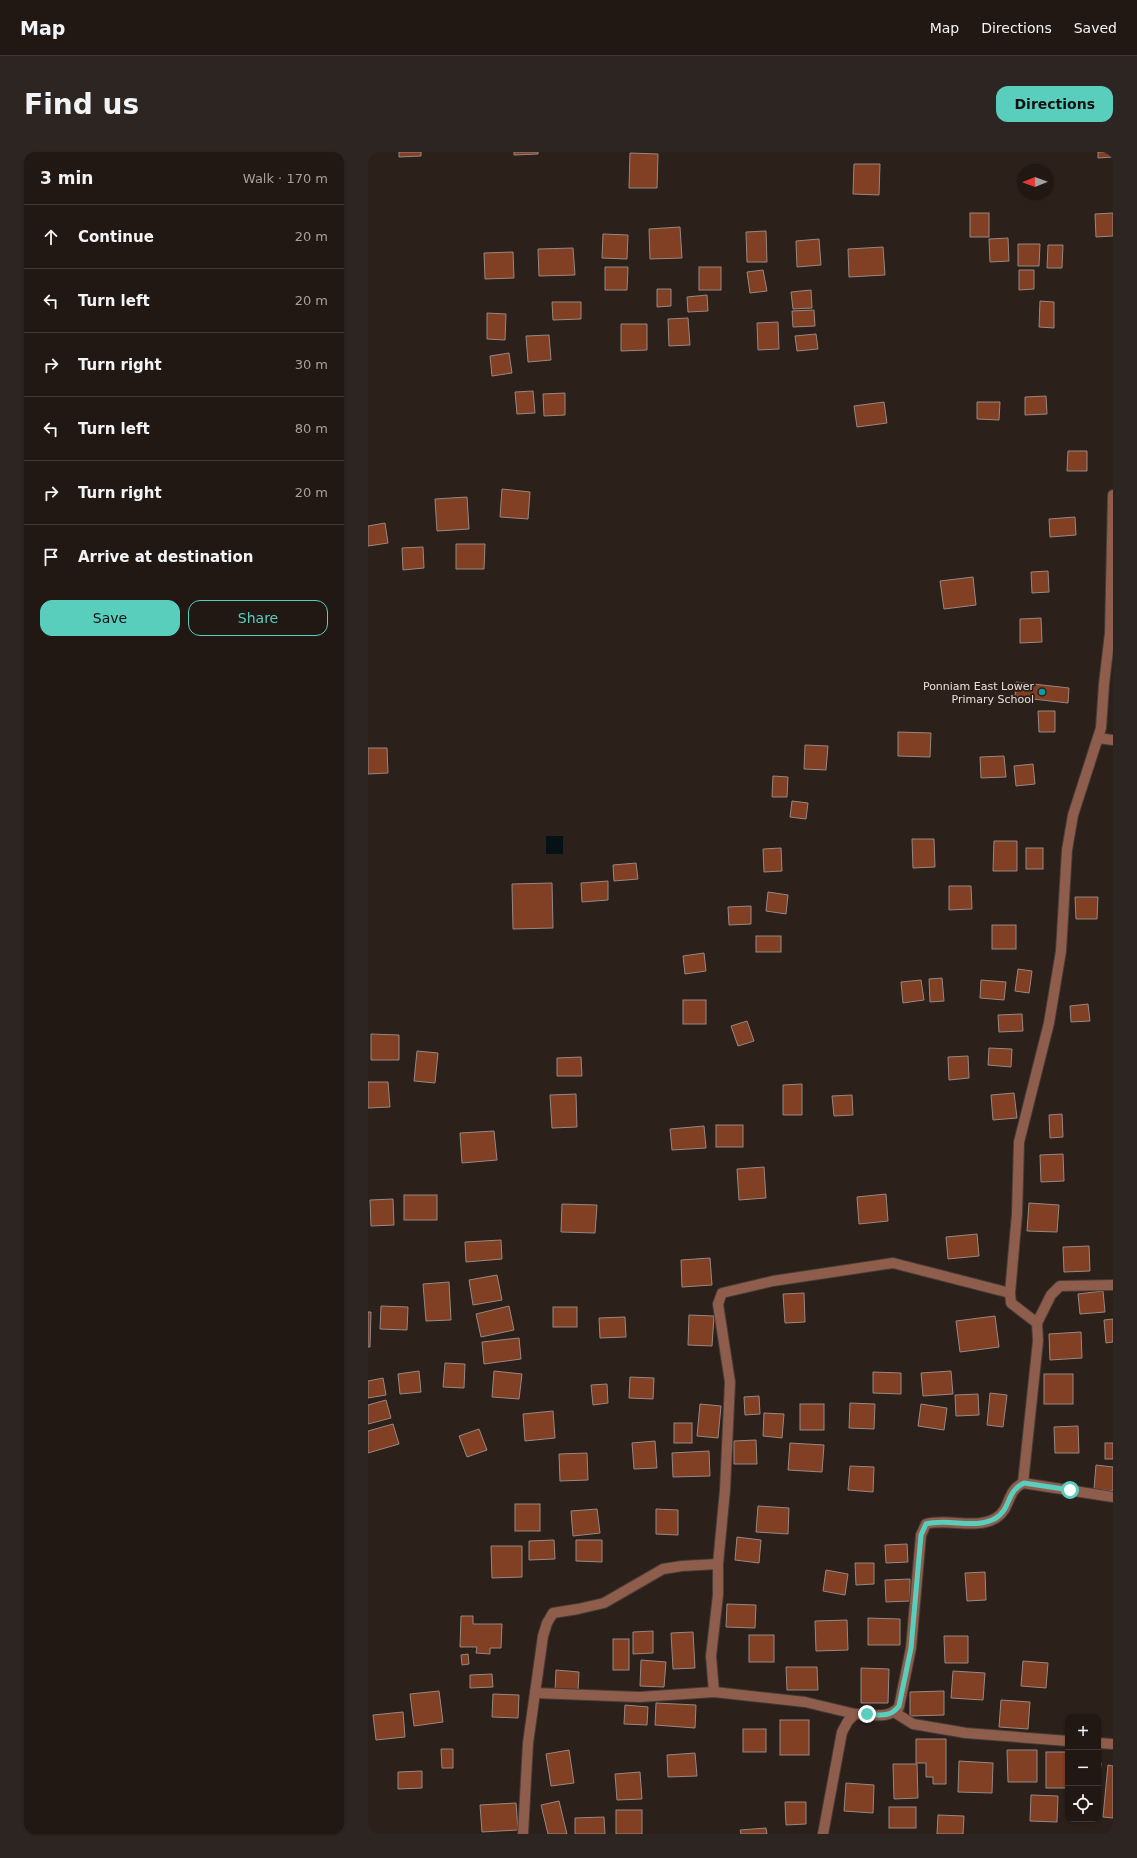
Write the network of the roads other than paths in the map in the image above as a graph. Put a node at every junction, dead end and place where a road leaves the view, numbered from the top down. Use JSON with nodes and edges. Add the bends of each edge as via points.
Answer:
{"nodes":[{"id":1,"x":1113,"y":496,"type":"edge"},
{"id":2,"x":1098,"y":738,"type":"junction"},
{"id":3,"x":1113,"y":740,"type":"edge"},
{"id":4,"x":1113,"y":1285,"type":"edge"},
{"id":5,"x":1010,"y":1293,"type":"junction"},
{"id":6,"x":1037,"y":1323,"type":"junction"},
{"id":7,"x":1024,"y":1483,"type":"junction"},
{"id":8,"x":1113,"y":1496,"type":"edge"},
{"id":9,"x":718,"y":1564,"type":"junction"},
{"id":10,"x":714,"y":1692,"type":"junction"},
{"id":11,"x":535,"y":1693,"type":"junction"},
{"id":12,"x":894,"y":1712,"type":"junction"},
{"id":13,"x":855,"y":1714,"type":"junction"},
{"id":14,"x":1065,"y":1740,"type":"edge"},
{"id":15,"x":1101,"y":1743,"type":"edge"},
{"id":16,"x":1113,"y":1744,"type":"edge"},
{"id":17,"x":523,"y":1834,"type":"edge"},
{"id":18,"x":824,"y":1834,"type":"edge"}],
"edges":[{"from":1,"to":2,"type":"street","via":[[1110,633]]},
{"from":2,"to":3,"type":"street"},
{"from":2,"to":5,"type":"street","via":[[1074,815],[1067,850],[1061,951],[1053,1002],[1020,1142]]},
{"from":4,"to":6,"type":"street","via":[[1060,1286],[1051,1295]]},
{"from":5,"to":6,"type":"street","via":[[1011,1303]]},
{"from":5,"to":9,"type":"street","via":[[893,1263],[774,1281],[722,1293],[718,1304],[730,1382],[725,1490]]},
{"from":6,"to":7,"type":"street","via":[[1038,1341]]},
{"from":7,"to":8,"type":"street"},
{"from":7,"to":12,"type":"street","via":[[1010,1494],[1006,1508],[997,1517],[982,1523],[926,1524],[921,1535],[911,1648],[899,1706]]},
{"from":9,"to":10,"type":"street","via":[[718,1595],[711,1656]]},
{"from":9,"to":11,"type":"street","via":[[663,1569],[604,1603],[553,1613],[543,1636]]},
{"from":10,"to":11,"type":"street","via":[[639,1697]]},
{"from":10,"to":13,"type":"street","via":[[804,1702]]},
{"from":11,"to":17,"type":"street","via":[[528,1743]]},
{"from":12,"to":13,"type":"street","via":[[881,1716]]},
{"from":12,"to":14,"type":"street","via":[[913,1724],[966,1733]]},
{"from":13,"to":18,"type":"street","via":[[842,1732]]},
{"from":15,"to":16,"type":"street"}]}
